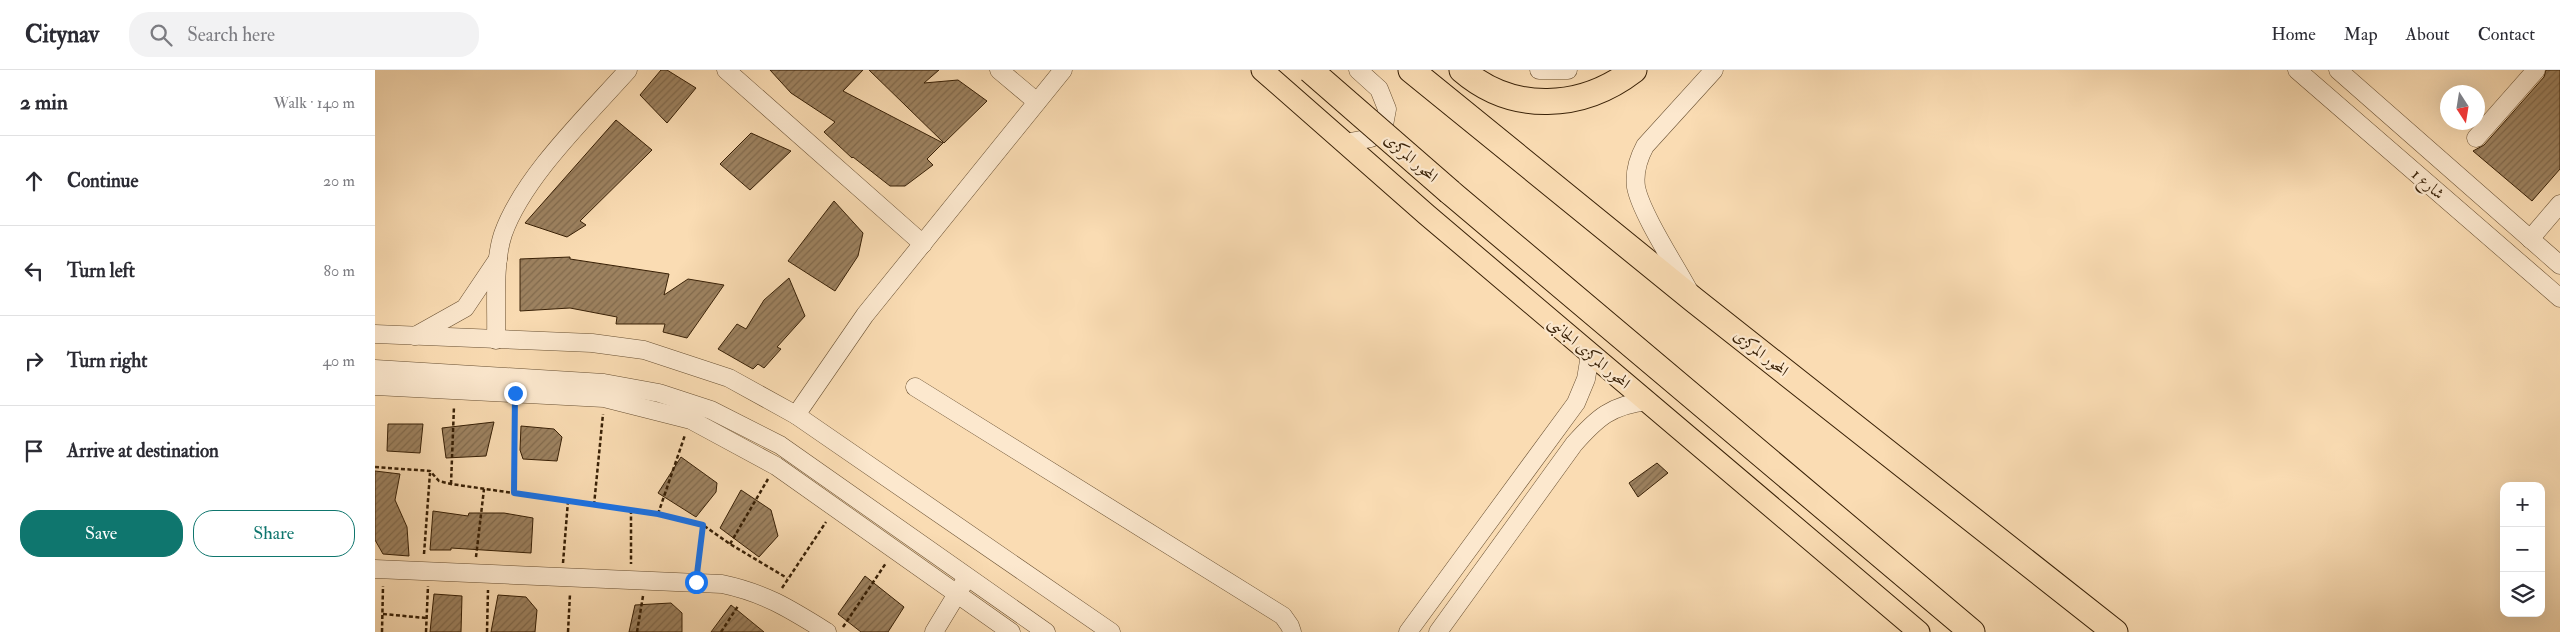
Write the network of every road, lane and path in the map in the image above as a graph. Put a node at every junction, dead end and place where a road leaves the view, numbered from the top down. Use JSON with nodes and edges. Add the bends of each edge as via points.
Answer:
{"nodes":[{"id":1,"x":628,"y":70,"type":"edge"},
{"id":2,"x":726,"y":70,"type":"edge"},
{"id":3,"x":999,"y":70,"type":"edge"},
{"id":4,"x":1063,"y":70,"type":"edge"},
{"id":5,"x":1262,"y":70,"type":"edge"},
{"id":6,"x":1310,"y":70,"type":"edge"},
{"id":7,"x":1357,"y":70,"type":"edge"},
{"id":8,"x":1411,"y":70,"type":"edge"},
{"id":9,"x":1462,"y":70,"type":"edge"},
{"id":10,"x":1539,"y":70,"type":"edge"},
{"id":11,"x":1568,"y":70,"type":"edge"},
{"id":12,"x":1633,"y":70,"type":"edge"},
{"id":13,"x":1714,"y":70,"type":"edge"},
{"id":14,"x":2297,"y":70,"type":"edge"},
{"id":15,"x":2338,"y":70,"type":"edge"},
{"id":16,"x":2536,"y":70,"type":"edge"},
{"id":17,"x":1037,"y":102,"type":"junction"},
{"id":18,"x":2477,"y":138,"type":"dead end"},
{"id":19,"x":1345,"y":143,"type":"junction"},
{"id":20,"x":2560,"y":204,"type":"edge"},
{"id":21,"x":2524,"y":234,"type":"junction"},
{"id":22,"x":923,"y":244,"type":"junction"},
{"id":23,"x":2502,"y":248,"type":"junction"},
{"id":24,"x":498,"y":259,"type":"junction"},
{"id":25,"x":2560,"y":265,"type":"edge"},
{"id":26,"x":2560,"y":298,"type":"edge"},
{"id":27,"x":1694,"y":300,"type":"junction"},
{"id":28,"x":375,"y":334,"type":"edge"},
{"id":29,"x":413,"y":337,"type":"junction"},
{"id":30,"x":496,"y":340,"type":"junction"},
{"id":31,"x":1590,"y":355,"type":"junction"},
{"id":32,"x":375,"y":369,"type":"edge"},
{"id":33,"x":375,"y":386,"type":"edge"},
{"id":34,"x":915,"y":386,"type":"dead end"},
{"id":35,"x":454,"y":390,"type":"junction"},
{"id":36,"x":515,"y":393,"type":"junction"},
{"id":37,"x":605,"y":398,"type":"junction"},
{"id":38,"x":1648,"y":401,"type":"junction"},
{"id":39,"x":796,"y":415,"type":"junction"},
{"id":40,"x":691,"y":420,"type":"junction"},
{"id":41,"x":1557,"y":432,"type":"junction"},
{"id":42,"x":1573,"y":444,"type":"junction"},
{"id":43,"x":776,"y":466,"type":"junction"},
{"id":44,"x":375,"y":467,"type":"edge"},
{"id":45,"x":430,"y":471,"type":"junction"},
{"id":46,"x":451,"y":484,"type":"junction"},
{"id":47,"x":484,"y":489,"type":"junction"},
{"id":48,"x":514,"y":493,"type":"junction"},
{"id":49,"x":568,"y":501,"type":"junction"},
{"id":50,"x":594,"y":505,"type":"junction"},
{"id":51,"x":836,"y":508,"type":"junction"},
{"id":52,"x":631,"y":510,"type":"junction"},
{"id":53,"x":658,"y":514,"type":"junction"},
{"id":54,"x":703,"y":525,"type":"junction"},
{"id":55,"x":729,"y":544,"type":"junction"},
{"id":56,"x":895,"y":550,"type":"junction"},
{"id":57,"x":379,"y":569,"type":"edge"},
{"id":58,"x":426,"y":571,"type":"junction"},
{"id":59,"x":481,"y":573,"type":"junction"},
{"id":60,"x":567,"y":577,"type":"junction"},
{"id":61,"x":787,"y":578,"type":"junction"},
{"id":62,"x":967,"y":578,"type":"junction"},
{"id":63,"x":639,"y":580,"type":"junction"},
{"id":64,"x":696,"y":582,"type":"junction"},
{"id":65,"x":749,"y":590,"type":"junction"},
{"id":66,"x":957,"y":593,"type":"junction"},
{"id":67,"x":775,"y":600,"type":"junction"},
{"id":68,"x":383,"y":614,"type":"junction"},
{"id":69,"x":427,"y":618,"type":"junction"},
{"id":70,"x":383,"y":632,"type":"edge"},
{"id":71,"x":426,"y":632,"type":"edge"},
{"id":72,"x":487,"y":632,"type":"edge"},
{"id":73,"x":568,"y":632,"type":"edge"},
{"id":74,"x":637,"y":632,"type":"edge"},
{"id":75,"x":721,"y":632,"type":"edge"},
{"id":76,"x":827,"y":632,"type":"edge"},
{"id":77,"x":839,"y":632,"type":"edge"},
{"id":78,"x":934,"y":632,"type":"edge"},
{"id":79,"x":1010,"y":632,"type":"edge"},
{"id":80,"x":1046,"y":632,"type":"edge"},
{"id":81,"x":1111,"y":632,"type":"edge"},
{"id":82,"x":1292,"y":632,"type":"edge"},
{"id":83,"x":1408,"y":632,"type":"edge"},
{"id":84,"x":1438,"y":632,"type":"edge"},
{"id":85,"x":1919,"y":632,"type":"edge"},
{"id":86,"x":1972,"y":632,"type":"edge"},
{"id":87,"x":2115,"y":632,"type":"edge"}],
"edges":[{"from":1,"to":24,"type":"street","via":[[535,179],[515,208],[503,234]]},
{"from":2,"to":22,"type":"street"},
{"from":3,"to":17,"type":"street"},
{"from":4,"to":17,"type":"street"},
{"from":5,"to":19,"type":"main road","name":"المحور المركزى الجانبى"},
{"from":6,"to":86,"type":"highway","name":"المحور المركزى","bridge":true},
{"from":7,"to":19,"type":"street","via":[[1379,89],[1387,109],[1384,125],[1371,138]]},
{"from":8,"to":27,"type":"highway","name":"المحور المركزى"},
{"from":9,"to":12,"type":"highway","via":[[1489,90],[1539,102],[1590,95]]},
{"from":10,"to":11,"type":"street"},
{"from":13,"to":27,"type":"street","via":[[1645,146],[1635,176],[1643,206]]},
{"from":14,"to":23,"type":"street","name":"شارع 1"},
{"from":15,"to":21,"type":"street","name":"شارع 1"},
{"from":16,"to":18,"type":"street"},
{"from":17,"to":22,"type":"street"},
{"from":19,"to":31,"type":"main road","name":"المحور المركزى الجانبى"},
{"from":20,"to":21,"type":"street"},
{"from":21,"to":23,"type":"street"},
{"from":21,"to":25,"type":"street","name":"شارع 1"},
{"from":22,"to":39,"type":"street","via":[[865,315]]},
{"from":23,"to":26,"type":"street","name":"شارع 1"},
{"from":24,"to":29,"type":"street","via":[[465,308]]},
{"from":24,"to":30,"type":"street"},
{"from":27,"to":87,"type":"highway","name":"المحور المركزى"},
{"from":28,"to":29,"type":"street"},
{"from":29,"to":30,"type":"street"},
{"from":30,"to":39,"type":"street","via":[[592,342],[644,350],[729,378]]},
{"from":31,"to":38,"type":"main road","name":"المحور المركزى الجانبى"},
{"from":31,"to":41,"type":"street","via":[[1581,391]]},
{"from":32,"to":62,"type":"street","via":[[604,383],[659,393],[687,402],[735,421],[780,445]]},
{"from":33,"to":35,"type":"street"},
{"from":34,"to":82,"type":"street","via":[[1277,612],[1287,620]]},
{"from":35,"to":36,"type":"street"},
{"from":35,"to":46,"type":"path"},
{"from":36,"to":37,"type":"street"},
{"from":36,"to":48,"type":"path"},
{"from":37,"to":40,"type":"street"},
{"from":37,"to":50,"type":"path"},
{"from":38,"to":42,"type":"street","via":[[1626,404],[1606,413]]},
{"from":38,"to":85,"type":"main road","name":"المحور المركزى الجانبى"},
{"from":39,"to":81,"type":"street"},
{"from":40,"to":43,"type":"street"},
{"from":40,"to":53,"type":"path"},
{"from":41,"to":42,"type":"street"},
{"from":41,"to":83,"type":"street"},
{"from":42,"to":84,"type":"street"},
{"from":43,"to":51,"type":"street"},
{"from":43,"to":55,"type":"path"},
{"from":44,"to":45,"type":"path"},
{"from":45,"to":46,"type":"path","via":[[439,481]]},
{"from":45,"to":58,"type":"path"},
{"from":46,"to":47,"type":"path"},
{"from":47,"to":48,"type":"path"},
{"from":47,"to":59,"type":"path"},
{"from":48,"to":49,"type":"path"},
{"from":49,"to":50,"type":"path"},
{"from":49,"to":60,"type":"path"},
{"from":50,"to":52,"type":"path"},
{"from":51,"to":56,"type":"street"},
{"from":51,"to":61,"type":"path"},
{"from":52,"to":53,"type":"path"},
{"from":52,"to":63,"type":"path"},
{"from":53,"to":54,"type":"path"},
{"from":54,"to":55,"type":"path"},
{"from":54,"to":64,"type":"path"},
{"from":55,"to":61,"type":"path"},
{"from":56,"to":66,"type":"street"},
{"from":56,"to":77,"type":"path"},
{"from":57,"to":58,"type":"street"},
{"from":57,"to":68,"type":"path"},
{"from":58,"to":59,"type":"street"},
{"from":58,"to":69,"type":"path"},
{"from":59,"to":60,"type":"street"},
{"from":59,"to":72,"type":"path"},
{"from":60,"to":63,"type":"street"},
{"from":60,"to":73,"type":"path"},
{"from":61,"to":67,"type":"path"},
{"from":62,"to":66,"type":"street"},
{"from":62,"to":80,"type":"street"},
{"from":63,"to":64,"type":"street"},
{"from":63,"to":74,"type":"path"},
{"from":64,"to":65,"type":"street"},
{"from":65,"to":67,"type":"street"},
{"from":65,"to":75,"type":"path"},
{"from":66,"to":78,"type":"street"},
{"from":66,"to":79,"type":"street"},
{"from":67,"to":76,"type":"street"},
{"from":68,"to":69,"type":"path"},
{"from":68,"to":70,"type":"path"},
{"from":69,"to":71,"type":"path"}]}
